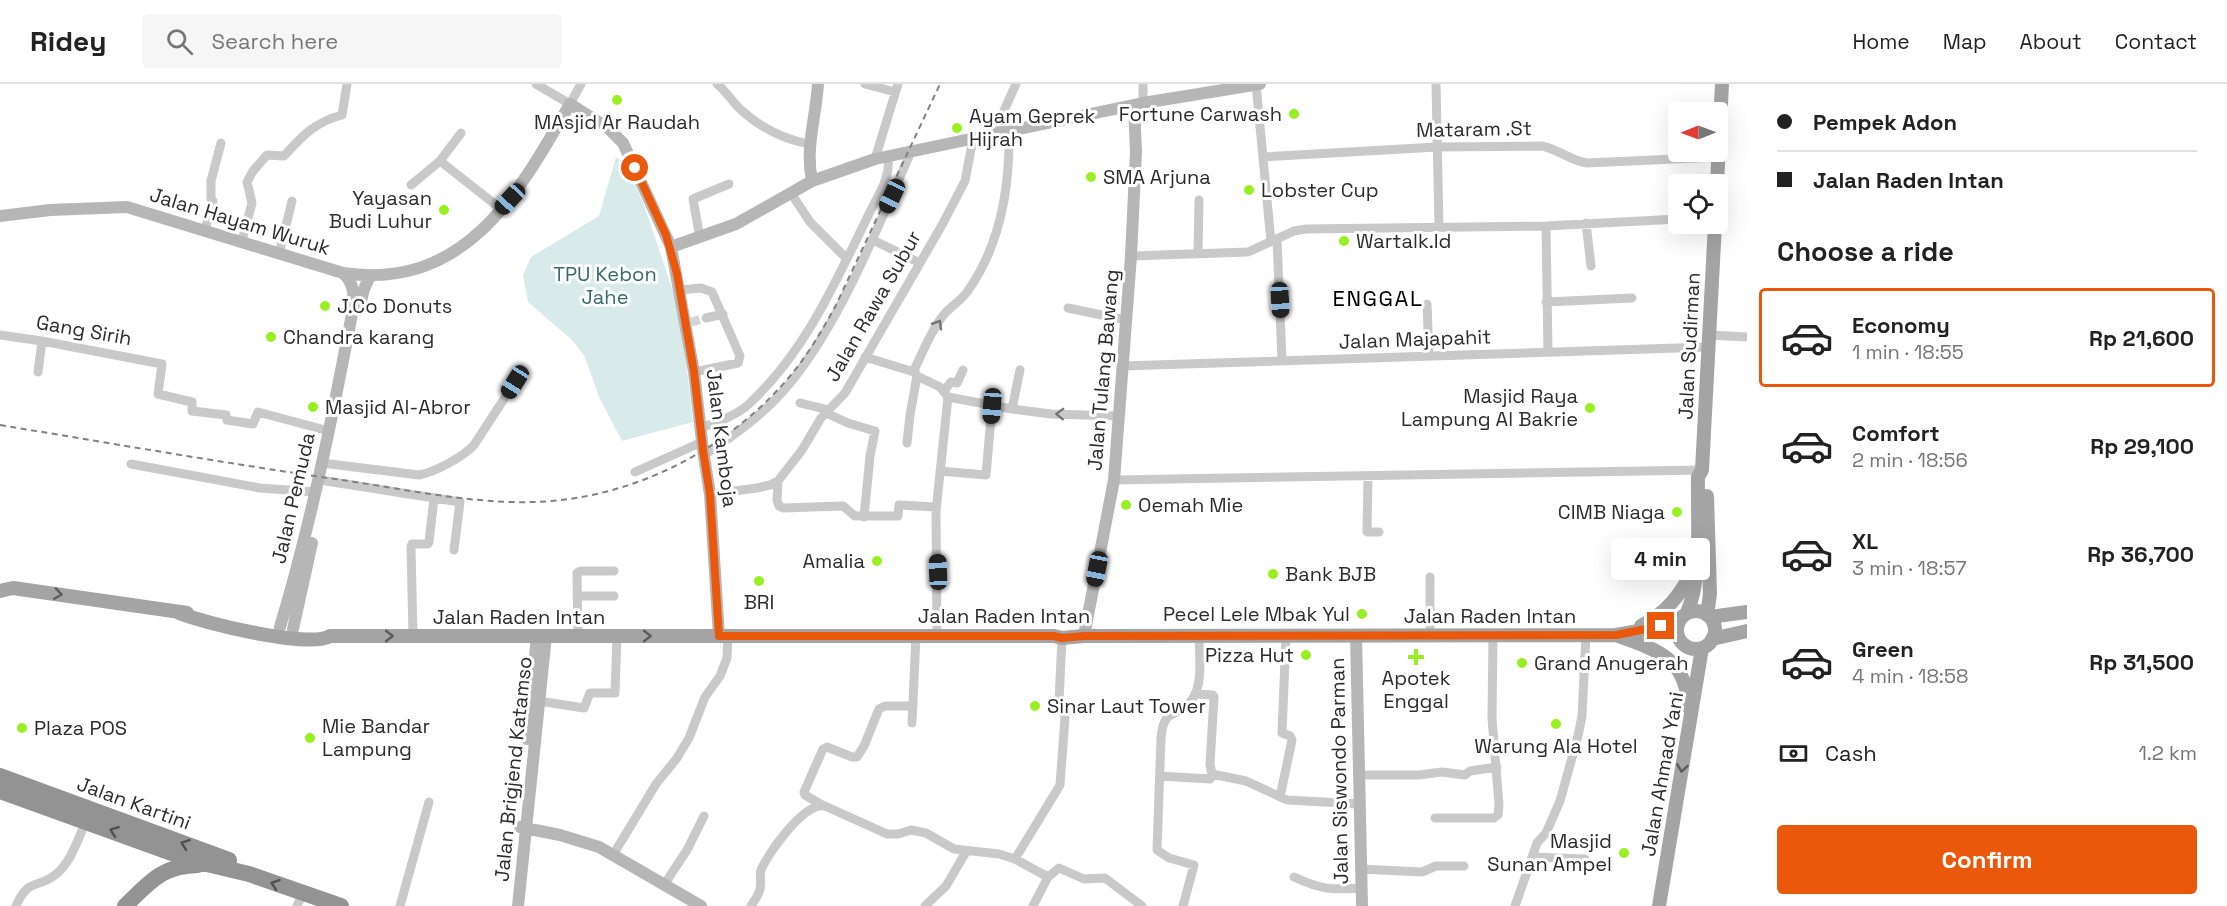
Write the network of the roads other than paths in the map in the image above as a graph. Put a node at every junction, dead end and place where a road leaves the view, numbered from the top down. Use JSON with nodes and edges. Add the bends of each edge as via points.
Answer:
{"nodes":[{"id":1,"x":347,"y":84,"type":"edge"},
{"id":2,"x":536,"y":84,"type":"edge"},
{"id":3,"x":581,"y":84,"type":"edge"},
{"id":4,"x":717,"y":84,"type":"edge"},
{"id":5,"x":818,"y":84,"type":"edge"},
{"id":6,"x":866,"y":84,"type":"edge"},
{"id":7,"x":1016,"y":84,"type":"edge"},
{"id":8,"x":1143,"y":84,"type":"edge"},
{"id":9,"x":1258,"y":84,"type":"edge"},
{"id":10,"x":1436,"y":84,"type":"edge"},
{"id":11,"x":1722,"y":84,"type":"edge"},
{"id":12,"x":897,"y":88,"type":"edge"},
{"id":13,"x":1721,"y":102,"type":"edge"},
{"id":14,"x":570,"y":104,"type":"junction"},
{"id":15,"x":1138,"y":105,"type":"junction"},
{"id":16,"x":1004,"y":132,"type":"junction"},
{"id":17,"x":461,"y":133,"type":"dead end"},
{"id":18,"x":973,"y":139,"type":"junction"},
{"id":19,"x":221,"y":143,"type":"dead end"},
{"id":20,"x":809,"y":144,"type":"junction"},
{"id":21,"x":1437,"y":147,"type":"junction"},
{"id":22,"x":911,"y":152,"type":"junction"},
{"id":23,"x":888,"y":157,"type":"junction"},
{"id":24,"x":1263,"y":158,"type":"junction"},
{"id":25,"x":875,"y":159,"type":"junction"},
{"id":26,"x":1668,"y":159,"type":"edge"},
{"id":27,"x":440,"y":161,"type":"junction"},
{"id":28,"x":812,"y":181,"type":"junction"},
{"id":29,"x":729,"y":184,"type":"dead end"},
{"id":30,"x":411,"y":185,"type":"dead end"},
{"id":31,"x":791,"y":193,"type":"junction"},
{"id":32,"x":1199,"y":200,"type":"dead end"},
{"id":33,"x":292,"y":201,"type":"dead end"},
{"id":34,"x":501,"y":209,"type":"junction"},
{"id":35,"x":0,"y":216,"type":"edge"},
{"id":36,"x":1668,"y":219,"type":"edge"},
{"id":37,"x":1586,"y":223,"type":"junction"},
{"id":38,"x":1546,"y":226,"type":"junction"},
{"id":39,"x":1439,"y":227,"type":"junction"},
{"id":40,"x":205,"y":230,"type":"junction"},
{"id":41,"x":1714,"y":234,"type":"edge"},
{"id":42,"x":700,"y":238,"type":"junction"},
{"id":43,"x":242,"y":241,"type":"junction"},
{"id":44,"x":875,"y":241,"type":"dead end"},
{"id":45,"x":1274,"y":241,"type":"junction"},
{"id":46,"x":671,"y":247,"type":"junction"},
{"id":47,"x":1198,"y":253,"type":"junction"},
{"id":48,"x":279,"y":254,"type":"junction"},
{"id":49,"x":1131,"y":256,"type":"junction"},
{"id":50,"x":847,"y":259,"type":"junction"},
{"id":51,"x":920,"y":263,"type":"junction"},
{"id":52,"x":1591,"y":266,"type":"dead end"},
{"id":53,"x":343,"y":273,"type":"junction"},
{"id":54,"x":370,"y":276,"type":"junction"},
{"id":55,"x":680,"y":290,"type":"junction"},
{"id":56,"x":1632,"y":298,"type":"dead end"},
{"id":57,"x":1546,"y":302,"type":"junction"},
{"id":58,"x":1427,"y":304,"type":"dead end"},
{"id":59,"x":1068,"y":308,"type":"dead end"},
{"id":60,"x":723,"y":314,"type":"junction"},
{"id":61,"x":706,"y":318,"type":"tunnel mouth"},
{"id":62,"x":1126,"y":320,"type":"junction"},
{"id":63,"x":0,"y":335,"type":"edge"},
{"id":64,"x":1747,"y":337,"type":"edge"},
{"id":65,"x":42,"y":341,"type":"junction"},
{"id":66,"x":1709,"y":341,"type":"junction"},
{"id":67,"x":1548,"y":352,"type":"junction"},
{"id":68,"x":1429,"y":356,"type":"junction"},
{"id":69,"x":865,"y":357,"type":"junction"},
{"id":70,"x":1282,"y":361,"type":"junction"},
{"id":71,"x":1122,"y":366,"type":"junction"},
{"id":72,"x":963,"y":370,"type":"dead end"},
{"id":73,"x":1020,"y":370,"type":"dead end"},
{"id":74,"x":38,"y":372,"type":"dead end"},
{"id":75,"x":694,"y":372,"type":"junction"},
{"id":76,"x":916,"y":374,"type":"junction"},
{"id":77,"x":515,"y":382,"type":"dead end"},
{"id":78,"x":946,"y":394,"type":"junction"},
{"id":79,"x":800,"y":403,"type":"dead end"},
{"id":80,"x":992,"y":406,"type":"junction"},
{"id":81,"x":1012,"y":409,"type":"junction"},
{"id":82,"x":828,"y":411,"type":"junction"},
{"id":83,"x":1118,"y":416,"type":"junction"},
{"id":84,"x":700,"y":428,"type":"junction"},
{"id":85,"x":329,"y":431,"type":"junction"},
{"id":86,"x":702,"y":441,"type":"junction"},
{"id":87,"x":907,"y":443,"type":"dead end"},
{"id":88,"x":704,"y":455,"type":"junction"},
{"id":89,"x":329,"y":463,"type":"junction"},
{"id":90,"x":131,"y":464,"type":"dead end"},
{"id":91,"x":940,"y":471,"type":"junction"},
{"id":92,"x":1702,"y":471,"type":"junction"},
{"id":93,"x":635,"y":472,"type":"dead end"},
{"id":94,"x":1368,"y":476,"type":"junction"},
{"id":95,"x":1114,"y":480,"type":"junction"},
{"id":96,"x":326,"y":481,"type":"junction"},
{"id":97,"x":778,"y":481,"type":"junction"},
{"id":98,"x":710,"y":495,"type":"junction"},
{"id":99,"x":434,"y":498,"type":"junction"},
{"id":100,"x":316,"y":501,"type":"junction"},
{"id":101,"x":936,"y":507,"type":"junction"},
{"id":102,"x":864,"y":517,"type":"junction"},
{"id":103,"x":1379,"y":532,"type":"dead end"},
{"id":104,"x":454,"y":550,"type":"dead end"},
{"id":105,"x":1696,"y":562,"type":"junction"},
{"id":106,"x":614,"y":571,"type":"dead end"},
{"id":107,"x":1430,"y":577,"type":"dead end"},
{"id":108,"x":0,"y":591,"type":"edge"},
{"id":109,"x":577,"y":596,"type":"junction"},
{"id":110,"x":614,"y":596,"type":"dead end"},
{"id":111,"x":1747,"y":612,"type":"edge"},
{"id":112,"x":179,"y":613,"type":"junction"},
{"id":113,"x":1708,"y":616,"type":"junction"},
{"id":114,"x":1682,"y":618,"type":"junction"},
{"id":115,"x":286,"y":628,"type":"junction"},
{"id":116,"x":1747,"y":631,"type":"edge"},
{"id":117,"x":1621,"y":634,"type":"junction"},
{"id":118,"x":1356,"y":635,"type":"junction"},
{"id":119,"x":1430,"y":635,"type":"junction"},
{"id":120,"x":1493,"y":635,"type":"junction"},
{"id":121,"x":1586,"y":635,"type":"junction"},
{"id":122,"x":330,"y":636,"type":"junction"},
{"id":123,"x":413,"y":636,"type":"junction"},
{"id":124,"x":541,"y":636,"type":"junction"},
{"id":125,"x":578,"y":636,"type":"junction"},
{"id":126,"x":617,"y":636,"type":"junction"},
{"id":127,"x":723,"y":636,"type":"junction"},
{"id":128,"x":916,"y":636,"type":"junction"},
{"id":129,"x":937,"y":636,"type":"junction"},
{"id":130,"x":1084,"y":636,"type":"junction"},
{"id":131,"x":1199,"y":636,"type":"junction"},
{"id":132,"x":1286,"y":636,"type":"junction"},
{"id":133,"x":1062,"y":638,"type":"junction"},
{"id":134,"x":1707,"y":644,"type":"junction"},
{"id":135,"x":1195,"y":694,"type":"junction"},
{"id":136,"x":539,"y":701,"type":"junction"},
{"id":137,"x":913,"y":706,"type":"junction"},
{"id":138,"x":912,"y":723,"type":"dead end"},
{"id":139,"x":1688,"y":731,"type":"junction"},
{"id":140,"x":1497,"y":766,"type":"junction"},
{"id":141,"x":1212,"y":774,"type":"junction"},
{"id":142,"x":1359,"y":775,"type":"junction"},
{"id":143,"x":0,"y":776,"type":"edge"},
{"id":144,"x":1160,"y":776,"type":"junction"},
{"id":145,"x":0,"y":790,"type":"edge"},
{"id":146,"x":1280,"y":797,"type":"junction"},
{"id":147,"x":429,"y":802,"type":"dead end"},
{"id":148,"x":1360,"y":804,"type":"junction"},
{"id":149,"x":822,"y":805,"type":"junction"},
{"id":150,"x":704,"y":816,"type":"dead end"},
{"id":151,"x":1436,"y":818,"type":"dead end"},
{"id":152,"x":86,"y":822,"type":"junction"},
{"id":153,"x":522,"y":828,"type":"junction"},
{"id":154,"x":145,"y":843,"type":"junction"},
{"id":155,"x":966,"y":852,"type":"junction"},
{"id":156,"x":613,"y":855,"type":"junction"},
{"id":157,"x":1532,"y":857,"type":"junction"},
{"id":158,"x":1015,"y":859,"type":"junction"},
{"id":159,"x":1585,"y":859,"type":"dead end"},
{"id":160,"x":202,"y":864,"type":"junction"},
{"id":161,"x":1464,"y":866,"type":"dead end"},
{"id":162,"x":1361,"y":869,"type":"junction"},
{"id":163,"x":249,"y":874,"type":"junction"},
{"id":164,"x":1048,"y":877,"type":"junction"},
{"id":165,"x":1294,"y":877,"type":"dead end"},
{"id":166,"x":153,"y":879,"type":"junction"},
{"id":167,"x":664,"y":885,"type":"junction"},
{"id":168,"x":1362,"y":888,"type":"junction"},
{"id":169,"x":1128,"y":896,"type":"junction"},
{"id":170,"x":300,"y":900,"type":"edge"},
{"id":171,"x":515,"y":900,"type":"edge"},
{"id":172,"x":16,"y":906,"type":"edge"},
{"id":173,"x":125,"y":906,"type":"edge"},
{"id":174,"x":341,"y":906,"type":"edge"},
{"id":175,"x":400,"y":906,"type":"edge"},
{"id":176,"x":701,"y":906,"type":"edge"},
{"id":177,"x":751,"y":906,"type":"edge"},
{"id":178,"x":925,"y":906,"type":"edge"},
{"id":179,"x":1032,"y":906,"type":"edge"},
{"id":180,"x":1122,"y":906,"type":"edge"},
{"id":181,"x":1142,"y":906,"type":"edge"},
{"id":182,"x":1183,"y":906,"type":"edge"},
{"id":183,"x":1362,"y":906,"type":"edge"},
{"id":184,"x":1515,"y":906,"type":"edge"},
{"id":185,"x":1659,"y":906,"type":"edge"}],
"edges":[{"from":1,"to":43,"type":"street","via":[[342,115],[324,119],[284,156],[267,155],[253,171],[247,183],[252,203]]},
{"from":2,"to":14,"type":"street"},
{"from":3,"to":14,"type":"street"},
{"from":4,"to":20,"type":"street","via":[[742,110],[772,131]]},
{"from":5,"to":20,"type":"street"},
{"from":6,"to":12,"type":"street"},
{"from":7,"to":16,"type":"street","via":[[1001,117]]},
{"from":8,"to":15,"type":"street"},
{"from":9,"to":15,"type":"street"},
{"from":9,"to":24,"type":"street"},
{"from":10,"to":21,"type":"street"},
{"from":11,"to":13,"type":"main road"},
{"from":12,"to":25,"type":"street"},
{"from":14,"to":34,"type":"street","name":"Jalan Hayam Wuruk","via":[[529,174]]},
{"from":14,"to":46,"type":"street","name":"Jalan Kamboja","via":[[621,140]]},
{"from":15,"to":16,"type":"street"},
{"from":15,"to":49,"type":"street","name":"Jalan Tulang Bawang"},
{"from":16,"to":18,"type":"street"},
{"from":76,"to":16,"type":"street","one_way":true,"via":[[942,317],[968,291],[995,241],[1007,179]]},
{"from":17,"to":27,"type":"street"},
{"from":18,"to":22,"type":"street"},
{"from":18,"to":51,"type":"street","name":"Jalan Rawa Subur","via":[[965,181]]},
{"from":19,"to":40,"type":"street"},
{"from":20,"to":28,"type":"street"},
{"from":21,"to":24,"type":"street","name":"Mataram .St"},
{"from":21,"to":26,"type":"street","name":"Mataram .St","via":[[1542,146],[1587,163]]},
{"from":21,"to":39,"type":"street"},
{"from":22,"to":23,"type":"street"},
{"from":22,"to":88,"type":"street","via":[[830,325],[791,382],[759,415]]},
{"from":23,"to":25,"type":"street"},
{"from":23,"to":50,"type":"street","via":[[888,175]]},
{"from":24,"to":45,"type":"street"},
{"from":25,"to":28,"type":"street"},
{"from":27,"to":30,"type":"street"},
{"from":27,"to":34,"type":"street"},
{"from":28,"to":31,"type":"street"},
{"from":29,"to":42,"type":"street","via":[[693,199]]},
{"from":31,"to":42,"type":"street","via":[[757,214]]},
{"from":31,"to":50,"type":"street","via":[[810,222]]},
{"from":32,"to":47,"type":"street"},
{"from":33,"to":48,"type":"street"},
{"from":34,"to":54,"type":"street","name":"Jalan Hayam Wuruk","via":[[470,241],[443,259],[413,270]]},
{"from":35,"to":40,"type":"street","name":"Jalan Hayam Wuruk","via":[[122,206]]},
{"from":36,"to":37,"type":"street"},
{"from":37,"to":38,"type":"street"},
{"from":37,"to":52,"type":"street"},
{"from":38,"to":39,"type":"street"},
{"from":38,"to":57,"type":"street"},
{"from":39,"to":45,"type":"street","via":[[1294,231]]},
{"from":40,"to":43,"type":"street","name":"Jalan Hayam Wuruk"},
{"from":41,"to":66,"type":"main road","name":"Jalan Sudirman"},
{"from":42,"to":46,"type":"street"},
{"from":43,"to":48,"type":"street","name":"Jalan Hayam Wuruk"},
{"from":44,"to":51,"type":"street"},
{"from":45,"to":47,"type":"street","via":[[1248,252]]},
{"from":45,"to":70,"type":"street"},
{"from":46,"to":55,"type":"street","name":"Jalan Kamboja"},
{"from":47,"to":49,"type":"street"},
{"from":48,"to":53,"type":"street","name":"Jalan Hayam Wuruk"},
{"from":49,"to":62,"type":"street","name":"Jalan Tulang Bawang"},
{"from":50,"to":84,"type":"street","via":[[801,343],[777,375],[747,405]]},
{"from":51,"to":69,"type":"street","name":"Jalan Rawa Subur"},
{"from":53,"to":54,"type":"street","name":"Jalan Hayam Wuruk"},
{"from":53,"to":85,"type":"street","name":"Jalan Pemuda","via":[[352,284],[354,299]]},
{"from":54,"to":89,"type":"street","name":"Jalan Pemuda","via":[[361,297]]},
{"from":55,"to":60,"type":"street","via":[[701,288],[712,292]]},
{"from":55,"to":75,"type":"street","name":"Jalan Kamboja"},
{"from":56,"to":57,"type":"street"},
{"from":57,"to":67,"type":"street"},
{"from":58,"to":68,"type":"street"},
{"from":59,"to":62,"type":"street"},
{"from":60,"to":61,"type":"street"},
{"from":60,"to":75,"type":"street","via":[[739,362]]},
{"from":62,"to":71,"type":"street","name":"Jalan Tulang Bawang"},
{"from":63,"to":65,"type":"street","name":"Gang Sirih"},
{"from":64,"to":66,"type":"street","name":"Jalan Majapahit"},
{"from":65,"to":74,"type":"street"},
{"from":65,"to":85,"type":"street","name":"Gang Sirih","via":[[162,364],[158,394],[192,402],[192,411],[226,415],[227,420],[254,424],[258,412]]},
{"from":66,"to":67,"type":"street","name":"Jalan Majapahit"},
{"from":66,"to":92,"type":"main road","name":"Jalan Sudirman"},
{"from":67,"to":68,"type":"street","name":"Jalan Majapahit"},
{"from":68,"to":70,"type":"street","name":"Jalan Majapahit"},
{"from":69,"to":76,"type":"street"},
{"from":69,"to":82,"type":"street","name":"Jalan Rawa Subur","via":[[845,393]]},
{"from":70,"to":71,"type":"street","name":"Jalan Majapahit"},
{"from":71,"to":83,"type":"street","name":"Jalan Tulang Bawang"},
{"from":72,"to":78,"type":"street"},
{"from":73,"to":81,"type":"street"},
{"from":75,"to":84,"type":"street","name":"Jalan Kamboja"},
{"from":76,"to":78,"type":"street"},
{"from":76,"to":87,"type":"street"},
{"from":77,"to":89,"type":"street","via":[[474,445],[426,473]]},
{"from":78,"to":80,"type":"street"},
{"from":78,"to":91,"type":"street"},
{"from":79,"to":82,"type":"street"},
{"from":80,"to":81,"type":"street"},
{"from":80,"to":91,"type":"street","via":[[987,476]]},
{"from":83,"to":81,"type":"street","one_way":true},
{"from":82,"to":97,"type":"street","name":"Jalan Rawa Subur"},
{"from":82,"to":102,"type":"street","via":[[875,432]]},
{"from":83,"to":95,"type":"street","name":"Jalan Tulang Bawang"},
{"from":84,"to":86,"type":"street","name":"Jalan Kamboja"},
{"from":85,"to":89,"type":"street","name":"Jalan Pemuda"},
{"from":86,"to":88,"type":"street","name":"Jalan Kamboja"},
{"from":86,"to":93,"type":"street"},
{"from":88,"to":98,"type":"street","name":"Jalan Kamboja"},
{"from":89,"to":96,"type":"street","name":"Jalan Pemuda"},
{"from":89,"to":100,"type":"street","name":"Jalan Pemuda"},
{"from":90,"to":100,"type":"street"},
{"from":91,"to":101,"type":"street"},
{"from":92,"to":94,"type":"street"},
{"from":92,"to":105,"type":"main road","name":"Jalan Sudirman","via":[[1698,477]]},
{"from":92,"to":113,"type":"main road","name":"Jalan Sudirman","via":[[1706,476]]},
{"from":94,"to":95,"type":"street"},
{"from":94,"to":103,"type":"street","via":[[1367,532]]},
{"from":95,"to":130,"type":"street","name":"Jalan Tulang Bawang"},
{"from":96,"to":99,"type":"street"},
{"from":96,"to":100,"type":"street","name":"Jalan Pemuda"},
{"from":97,"to":98,"type":"street","via":[[771,486]]},
{"from":97,"to":102,"type":"street","via":[[777,500],[781,508],[843,506],[855,516]]},
{"from":98,"to":127,"type":"street","name":"Jalan Kamboja"},
{"from":99,"to":104,"type":"street","via":[[460,502]]},
{"from":99,"to":123,"type":"street","via":[[429,542],[411,547]]},
{"from":100,"to":115,"type":"street","name":"Jalan Pemuda"},
{"from":101,"to":102,"type":"street","via":[[898,505],[898,516]]},
{"from":101,"to":129,"type":"street"},
{"from":105,"to":114,"type":"main road","name":"Jalan Sudirman","via":[[1694,596]]},
{"from":105,"to":117,"type":"main road","via":[[1671,605],[1653,620]]},
{"from":106,"to":109,"type":"street","via":[[577,573]]},
{"from":107,"to":119,"type":"street"},
{"from":108,"to":112,"type":"main road","name":"Jalan Raden Intan","one_way":true,"via":[[13,588]]},
{"from":109,"to":110,"type":"street"},
{"from":109,"to":125,"type":"street"},
{"from":111,"to":113,"type":"main road"},
{"from":112,"to":115,"type":"main road","name":"Jalan Raden Intan"},
{"from":112,"to":122,"type":"main road","name":"Jalan Raden Intan","via":[[203,622],[281,636]]},
{"from":113,"to":114,"type":"main road","via":[[1701,611]]},
{"from":113,"to":134,"type":"main road","via":[[1715,632]]},
{"from":114,"to":117,"type":"main road","name":"Jalan Raden Intan"},
{"from":114,"to":134,"type":"main road","via":[[1678,636],[1685,645],[1690,648]]},
{"from":115,"to":122,"type":"main road","name":"Jalan Raden Intan"},
{"from":116,"to":134,"type":"main road"},
{"from":117,"to":121,"type":"main road","name":"Jalan Raden Intan"},
{"from":117,"to":139,"type":"main road","via":[[1666,656],[1676,666],[1688,700]]},
{"from":118,"to":119,"type":"main road","name":"Jalan Raden Intan"},
{"from":118,"to":132,"type":"main road","name":"Jalan Raden Intan"},
{"from":118,"to":142,"type":"street","name":"Jalan Siswondo Parman"},
{"from":119,"to":120,"type":"main road","name":"Jalan Raden Intan"},
{"from":120,"to":121,"type":"main road","name":"Jalan Raden Intan"},
{"from":120,"to":140,"type":"street","via":[[1492,718]]},
{"from":121,"to":157,"type":"street","via":[[1578,736],[1552,823]]},
{"from":122,"to":123,"type":"main road","name":"Jalan Raden Intan","one_way":true},
{"from":123,"to":124,"type":"main road","name":"Jalan Raden Intan"},
{"from":124,"to":125,"type":"main road","name":"Jalan Raden Intan"},
{"from":124,"to":136,"type":"street","name":"Jalan Brigjend Katamso"},
{"from":124,"to":153,"type":"street","name":"Jalan Brigjend Katamso"},
{"from":125,"to":126,"type":"main road","name":"Jalan Raden Intan"},
{"from":126,"to":127,"type":"main road","name":"Jalan Raden Intan","one_way":true},
{"from":126,"to":136,"type":"street","via":[[615,693],[590,693],[582,708]]},
{"from":127,"to":128,"type":"main road","name":"Jalan Raden Intan"},
{"from":127,"to":156,"type":"street","via":[[726,658],[689,738]]},
{"from":128,"to":129,"type":"main road","name":"Jalan Raden Intan"},
{"from":128,"to":137,"type":"street"},
{"from":129,"to":133,"type":"main road","name":"Jalan Raden Intan"},
{"from":130,"to":131,"type":"main road","name":"Jalan Raden Intan"},
{"from":130,"to":133,"type":"main road","name":"Jalan Raden Intan"},
{"from":131,"to":132,"type":"main road","name":"Jalan Raden Intan"},
{"from":131,"to":135,"type":"street"},
{"from":132,"to":146,"type":"street","via":[[1282,733],[1292,740]]},
{"from":133,"to":158,"type":"street","via":[[1059,701],[1065,718],[1060,785]]},
{"from":134,"to":139,"type":"main road","name":"Jalan Ahmad Yani"},
{"from":135,"to":141,"type":"street","via":[[1214,697]]},
{"from":135,"to":144,"type":"street","via":[[1187,706],[1163,721]]},
{"from":136,"to":153,"type":"street","name":"Jalan Brigjend Katamso"},
{"from":137,"to":138,"type":"street"},
{"from":137,"to":149,"type":"street","via":[[879,709],[857,757],[823,749],[804,792]]},
{"from":139,"to":185,"type":"main road","name":"Jalan Ahmad Yani","one_way":true},
{"from":140,"to":142,"type":"street","via":[[1465,775]]},
{"from":140,"to":151,"type":"street","via":[[1498,815]]},
{"from":141,"to":144,"type":"street","via":[[1210,779]]},
{"from":141,"to":146,"type":"street","via":[[1246,781]]},
{"from":142,"to":148,"type":"street","name":"Jalan Siswondo Parman"},
{"from":163,"to":143,"type":"highway","name":"Jalan Kartini","one_way":true,"via":[[240,864]]},
{"from":144,"to":182,"type":"street","via":[[1157,850],[1194,865]]},
{"from":145,"to":152,"type":"highway","name":"Jalan Kartini"},
{"from":146,"to":148,"type":"street"},
{"from":147,"to":175,"type":"street"},
{"from":148,"to":162,"type":"street","name":"Jalan Siswondo Parman"},
{"from":149,"to":155,"type":"street","via":[[887,834],[916,831]]},
{"from":149,"to":177,"type":"street","via":[[801,816],[771,854],[761,871],[760,889]]},
{"from":150,"to":167,"type":"street"},
{"from":154,"to":152,"type":"highway","name":"Jalan Kartini","one_way":true},
{"from":152,"to":172,"type":"street","via":[[62,868],[55,876],[30,886]]},
{"from":153,"to":156,"type":"street","via":[[584,842]]},
{"from":153,"to":171,"type":"street","name":"Jalan Brigjend Katamso"},
{"from":154,"to":160,"type":"highway","name":"Jalan Kartini"},
{"from":154,"to":166,"type":"highway","via":[[155,858]]},
{"from":155,"to":158,"type":"street"},
{"from":155,"to":178,"type":"street","via":[[946,886]]},
{"from":156,"to":167,"type":"street"},
{"from":157,"to":159,"type":"street"},
{"from":157,"to":184,"type":"street"},
{"from":158,"to":164,"type":"street"},
{"from":160,"to":163,"type":"highway","name":"Jalan Kartini"},
{"from":160,"to":166,"type":"highway","via":[[170,869]]},
{"from":161,"to":162,"type":"street","via":[[1436,866],[1422,872]]},
{"from":162,"to":168,"type":"street","name":"Jalan Siswondo Parman"},
{"from":170,"to":163,"type":"highway","name":"Jalan Kartini","one_way":true},
{"from":164,"to":169,"type":"street","via":[[1059,868],[1084,879],[1105,878]]},
{"from":164,"to":179,"type":"street"},
{"from":165,"to":168,"type":"street","via":[[1330,890]]},
{"from":166,"to":173,"type":"highway"},
{"from":167,"to":176,"type":"street"},
{"from":168,"to":183,"type":"street","name":"Jalan Siswondo Parman"},
{"from":169,"to":180,"type":"street"},
{"from":169,"to":181,"type":"street"},
{"from":170,"to":174,"type":"highway","name":"Jalan Kartini"}]}
